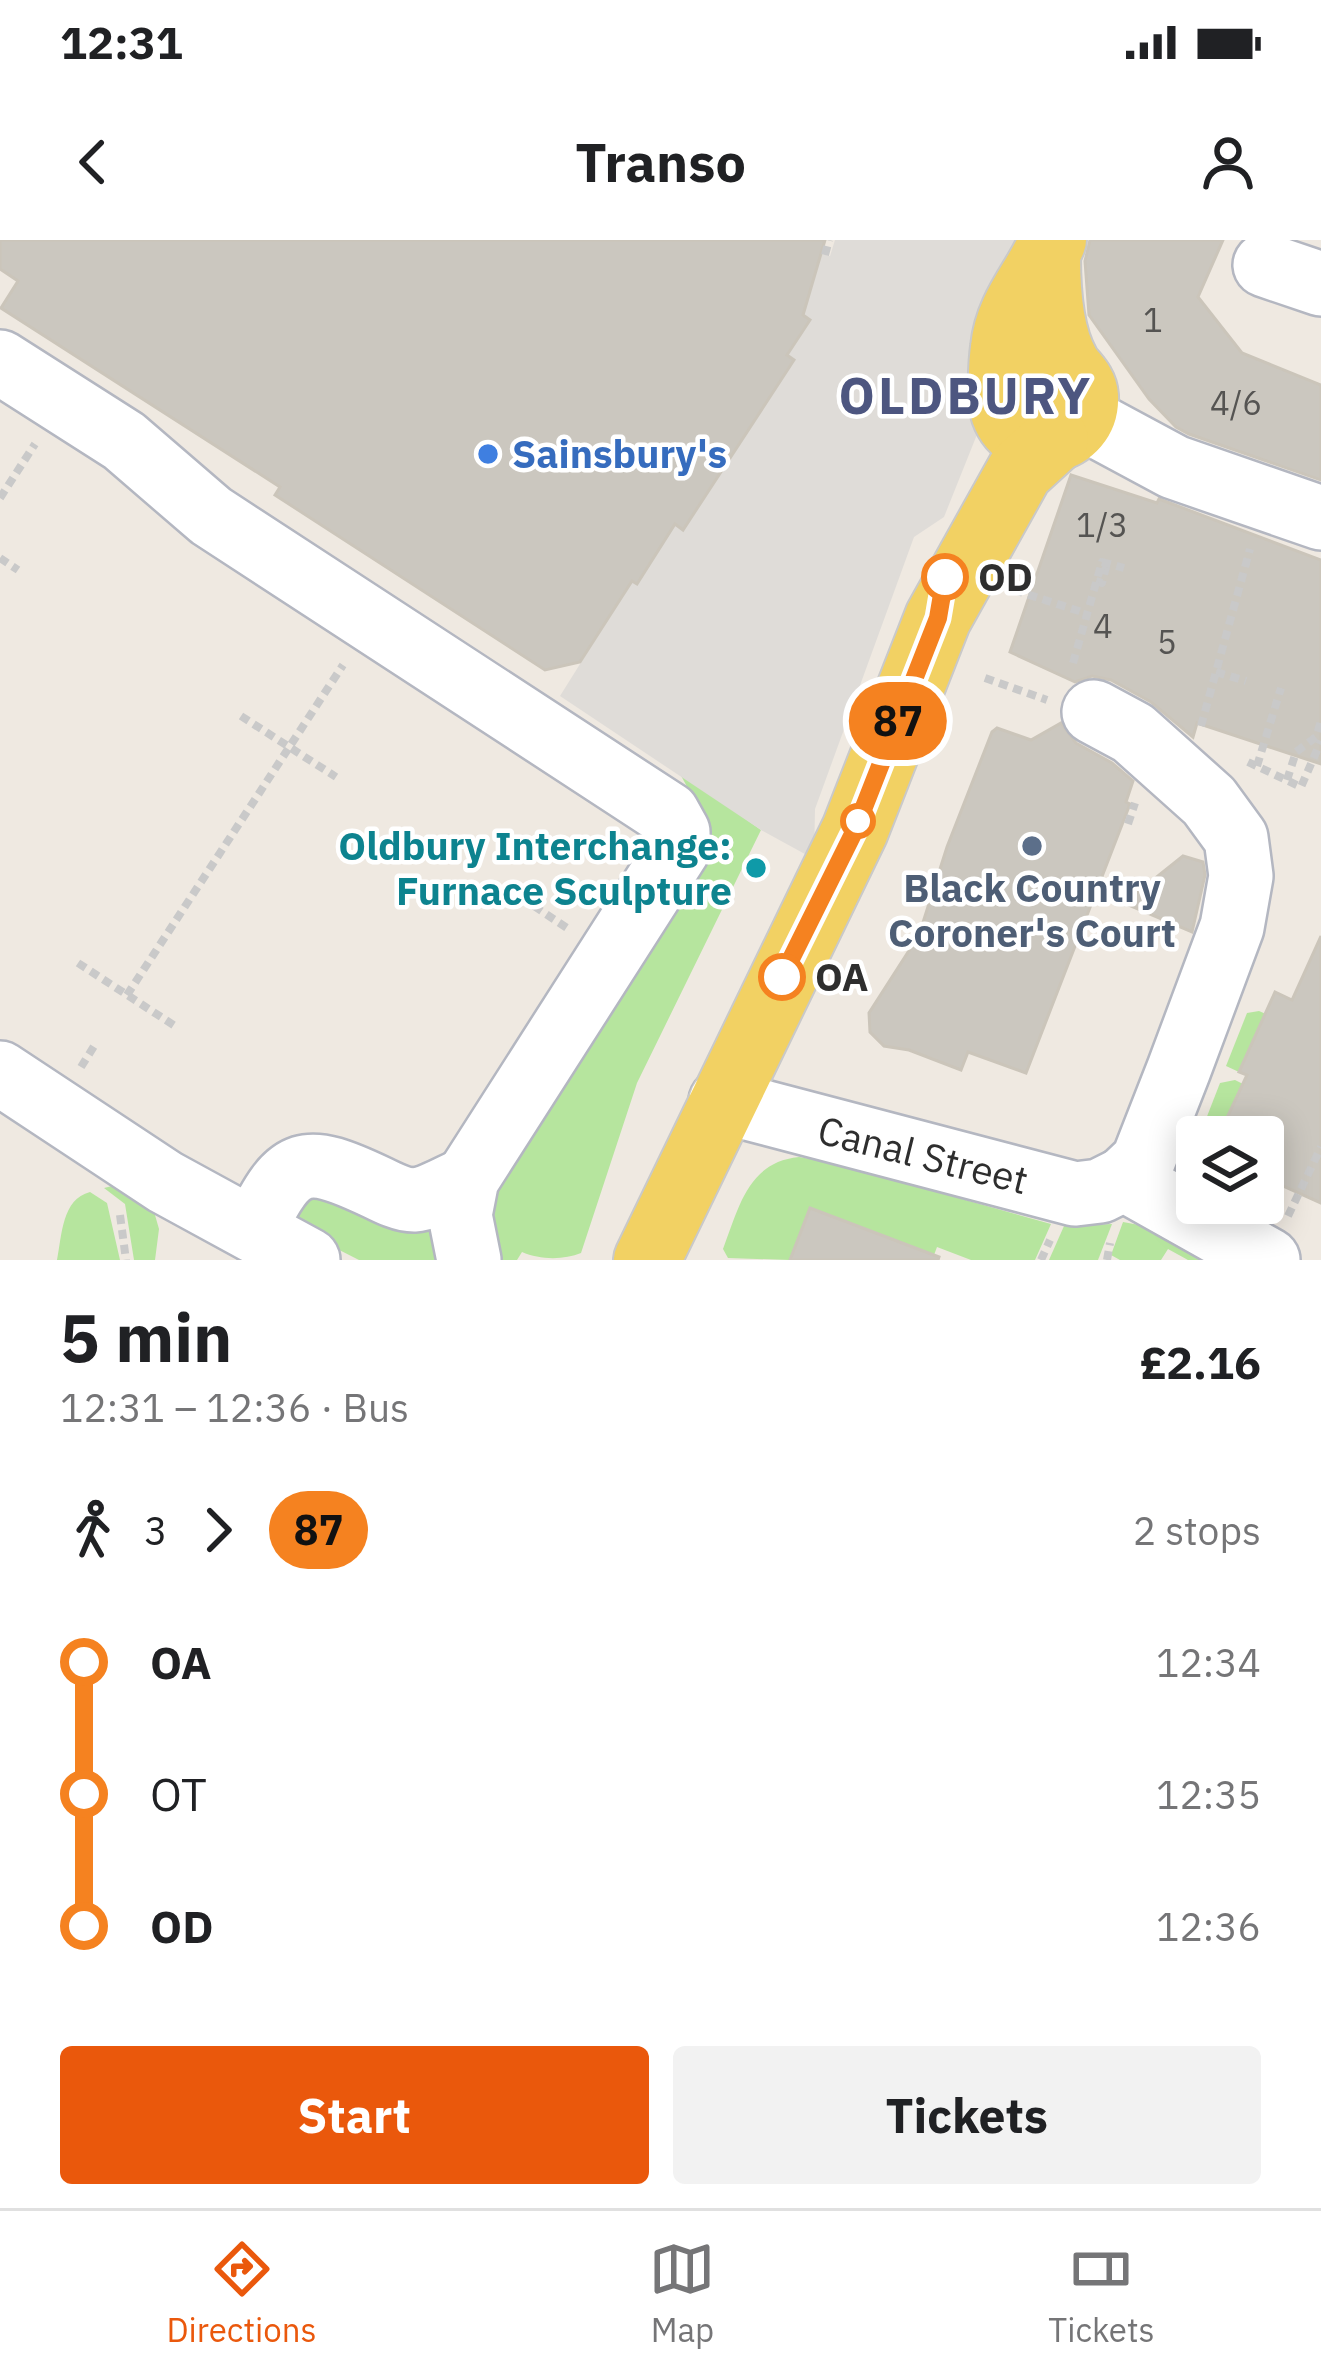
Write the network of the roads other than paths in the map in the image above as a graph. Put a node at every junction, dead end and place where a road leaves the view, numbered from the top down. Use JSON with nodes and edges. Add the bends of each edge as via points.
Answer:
{"nodes":[{"id":1,"x":1050,"y":248,"type":"edge"},
{"id":2,"x":0,"y":362,"type":"edge"},
{"id":3,"x":1043,"y":403,"type":"junction"},
{"id":4,"x":1321,"y":518,"type":"edge"},
{"id":5,"x":1092,"y":691,"type":"road end"},
{"id":6,"x":0,"y":1073,"type":"edge"},
{"id":7,"x":721,"y":1101,"type":"junction"},
{"id":8,"x":467,"y":1179,"type":"junction"},
{"id":9,"x":1124,"y":1179,"type":"junction"},
{"id":10,"x":254,"y":1230,"type":"junction"},
{"id":11,"x":1275,"y":1243,"type":"edge"},
{"id":12,"x":308,"y":1260,"type":"edge"},
{"id":13,"x":469,"y":1260,"type":"edge"},
{"id":14,"x":647,"y":1260,"type":"edge"}],
"edges":[{"from":1,"to":3,"type":"main road"},
{"from":2,"to":8,"type":"street","via":[[124,441],[211,516],[668,814],[678,849]]},
{"from":3,"to":4,"type":"street","via":[[1174,467]]},
{"from":3,"to":7,"type":"main road","via":[[972,465],[938,618],[855,830]]},
{"from":5,"to":9,"type":"street","via":[[1209,801],[1236,838],[1241,876],[1232,927],[1179,1069],[1142,1161]]},
{"from":6,"to":10,"type":"street","via":[[164,1182]]},
{"from":7,"to":9,"type":"street","name":"Canal Street","via":[[1075,1194]]},
{"from":7,"to":14,"type":"main road"},
{"from":8,"to":10,"type":"street","via":[[415,1200],[306,1165],[286,1175]]},
{"from":8,"to":13,"type":"street","via":[[460,1215]]},
{"from":9,"to":11,"type":"street"},
{"from":10,"to":12,"type":"street"}]}
